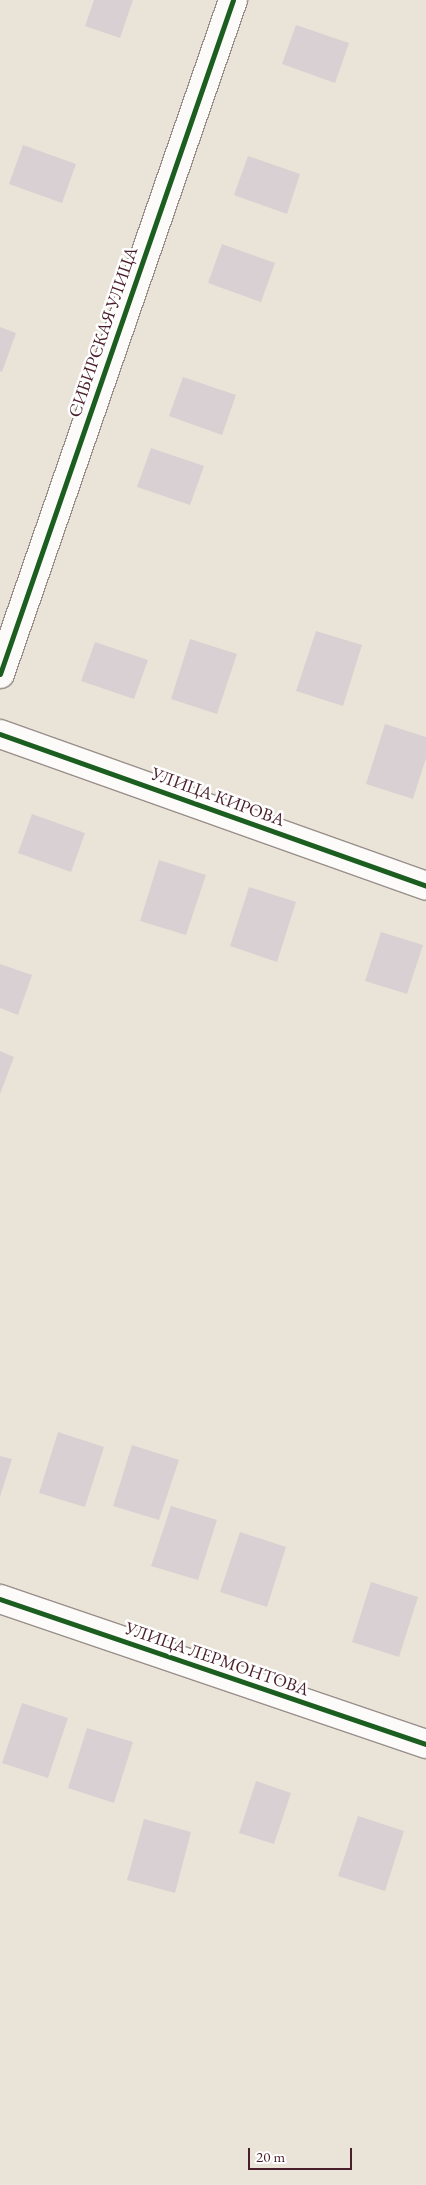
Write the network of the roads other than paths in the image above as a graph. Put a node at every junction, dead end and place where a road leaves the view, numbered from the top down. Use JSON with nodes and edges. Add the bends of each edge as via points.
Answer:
{"nodes":[{"id":1,"x":233,"y":0,"type":"edge"},
{"id":2,"x":0,"y":674,"type":"edge"},
{"id":3,"x":0,"y":734,"type":"edge"},
{"id":4,"x":426,"y":886,"type":"edge"},
{"id":5,"x":0,"y":1599,"type":"edge"},
{"id":6,"x":426,"y":1744,"type":"edge"}],
"edges":[{"from":1,"to":2,"type":"street","name":"СИБИРСКАЯ УЛИЦА"},
{"from":3,"to":4,"type":"street","name":"УЛИЦА КИРОВА"},
{"from":5,"to":6,"type":"street","name":"УЛИЦА ЛЕРМОНТОВА"}]}
